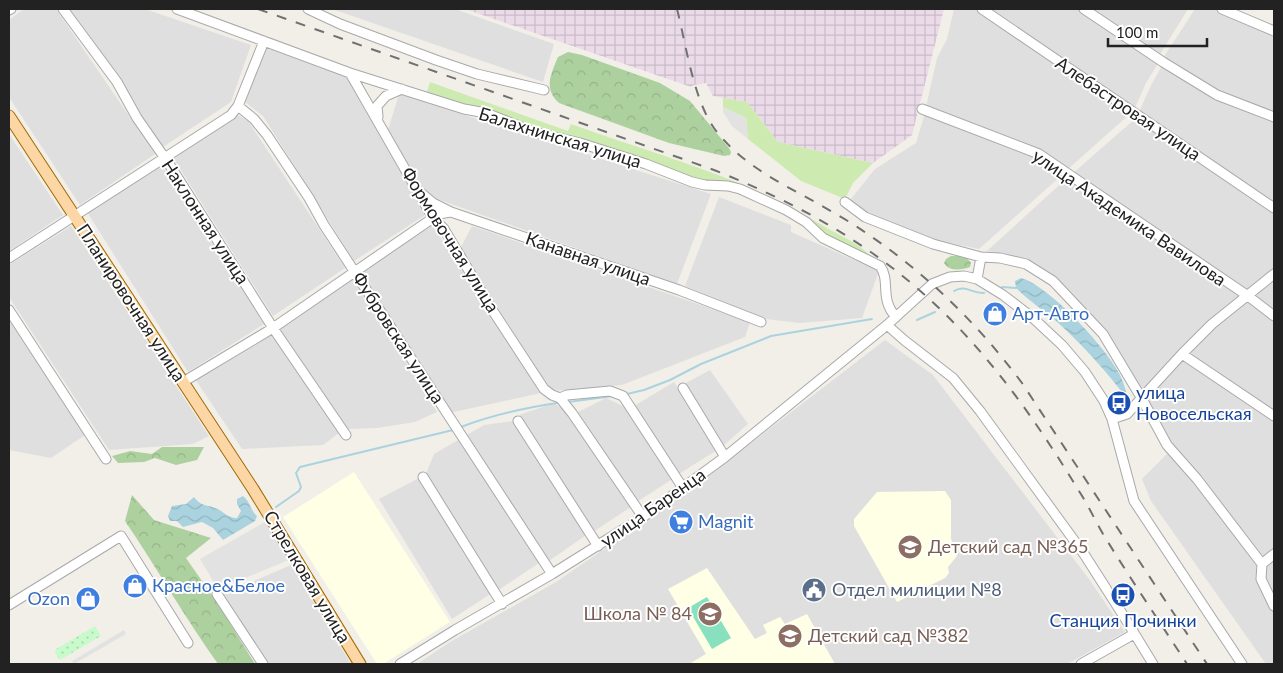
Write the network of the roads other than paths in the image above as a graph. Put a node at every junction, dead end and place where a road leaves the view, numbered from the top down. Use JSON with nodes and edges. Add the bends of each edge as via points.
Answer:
{"nodes":[{"id":1,"x":64,"y":9,"type":"edge"},
{"id":2,"x":177,"y":9,"type":"edge"},
{"id":3,"x":308,"y":9,"type":"edge"},
{"id":4,"x":982,"y":9,"type":"edge"},
{"id":5,"x":1084,"y":9,"type":"edge"},
{"id":6,"x":1222,"y":9,"type":"edge"},
{"id":7,"x":1274,"y":31,"type":"edge"},
{"id":8,"x":264,"y":41,"type":"junction"},
{"id":9,"x":350,"y":73,"type":"junction"},
{"id":10,"x":402,"y":89,"type":"junction"},
{"id":11,"x":544,"y":90,"type":"dead end"},
{"id":12,"x":238,"y":106,"type":"junction"},
{"id":13,"x":922,"y":109,"type":"dead end"},
{"id":14,"x":9,"y":116,"type":"edge"},
{"id":15,"x":1274,"y":117,"type":"edge"},
{"id":16,"x":378,"y":120,"type":"junction"},
{"id":17,"x":164,"y":157,"type":"junction"},
{"id":18,"x":417,"y":191,"type":"junction"},
{"id":19,"x":845,"y":202,"type":"dead end"},
{"id":20,"x":1274,"y":208,"type":"edge"},
{"id":21,"x":450,"y":212,"type":"junction"},
{"id":22,"x":75,"y":216,"type":"junction"},
{"id":23,"x":433,"y":218,"type":"junction"},
{"id":24,"x":981,"y":257,"type":"junction"},
{"id":25,"x":9,"y":258,"type":"edge"},
{"id":26,"x":356,"y":271,"type":"junction"},
{"id":27,"x":1274,"y":274,"type":"edge"},
{"id":28,"x":977,"y":279,"type":"junction"},
{"id":29,"x":1248,"y":296,"type":"junction"},
{"id":30,"x":9,"y":310,"type":"edge"},
{"id":31,"x":1274,"y":316,"type":"edge"},
{"id":32,"x":896,"y":317,"type":"junction"},
{"id":33,"x":761,"y":322,"type":"dead end"},
{"id":34,"x":887,"y":325,"type":"junction"},
{"id":35,"x":273,"y":328,"type":"junction"},
{"id":36,"x":1182,"y":354,"type":"junction"},
{"id":37,"x":183,"y":382,"type":"junction"},
{"id":38,"x":682,"y":388,"type":"dead end"},
{"id":39,"x":560,"y":398,"type":"junction"},
{"id":40,"x":1142,"y":399,"type":"junction"},
{"id":41,"x":1274,"y":416,"type":"edge"},
{"id":42,"x":1112,"y":419,"type":"junction"},
{"id":43,"x":518,"y":421,"type":"dead end"},
{"id":44,"x":346,"y":435,"type":"dead end"},
{"id":45,"x":725,"y":457,"type":"junction"},
{"id":46,"x":106,"y":459,"type":"dead end"},
{"id":47,"x":423,"y":477,"type":"dead end"},
{"id":48,"x":684,"y":488,"type":"junction"},
{"id":49,"x":253,"y":490,"type":"joint"},
{"id":50,"x":643,"y":517,"type":"junction"},
{"id":51,"x":598,"y":546,"type":"junction"},
{"id":52,"x":1274,"y":554,"type":"edge"},
{"id":53,"x":1262,"y":564,"type":"junction"},
{"id":54,"x":552,"y":574,"type":"junction"},
{"id":55,"x":217,"y":594,"type":"dead end"},
{"id":56,"x":502,"y":604,"type":"junction"},
{"id":57,"x":9,"y":605,"type":"edge"},
{"id":58,"x":1274,"y":606,"type":"edge"},
{"id":59,"x":1134,"y":634,"type":"junction"},
{"id":60,"x":188,"y":642,"type":"dead end"},
{"id":61,"x":263,"y":664,"type":"edge"},
{"id":62,"x":360,"y":664,"type":"edge"},
{"id":63,"x":400,"y":664,"type":"edge"},
{"id":64,"x":1081,"y":664,"type":"edge"},
{"id":65,"x":1153,"y":664,"type":"edge"},
{"id":66,"x":1242,"y":664,"type":"edge"}],
"edges":[{"from":1,"to":17,"type":"street","name":"Наклонная улица"},
{"from":2,"to":8,"type":"street","name":"Балахнинская улица"},
{"from":3,"to":11,"type":"street","via":[[436,60],[477,74]]},
{"from":4,"to":20,"type":"street","name":"Алебастровая улица"},
{"from":5,"to":15,"type":"street","via":[[1217,95]]},
{"from":6,"to":7,"type":"street"},
{"from":8,"to":9,"type":"street","name":"Балахнинская улица"},
{"from":8,"to":12,"type":"street"},
{"from":9,"to":10,"type":"street","name":"Балахнинская улица"},
{"from":9,"to":16,"type":"street","name":"Формовочная улица"},
{"from":10,"to":16,"type":"street","via":[[386,96],[377,106]]},
{"from":10,"to":32,"type":"street","name":"Балахнинская улица","via":[[646,164],[692,182],[740,189],[806,222],[823,238],[880,266],[884,272],[887,304]]},
{"from":12,"to":17,"type":"street","via":[[230,115]]},
{"from":12,"to":26,"type":"street","name":"Фубровская улица","via":[[254,118],[267,135]]},
{"from":13,"to":29,"type":"street","name":"улица Академика Вавилова","via":[[1039,154]]},
{"from":14,"to":22,"type":"main road","name":"Планировочная улица"},
{"from":16,"to":18,"type":"street","name":"Формовочная улица"},
{"from":17,"to":22,"type":"street"},
{"from":17,"to":35,"type":"street","name":"Наклонная улица"},
{"from":18,"to":21,"type":"street","name":"Канавная улица"},
{"from":18,"to":23,"type":"street","name":"Формовочная улица"},
{"from":19,"to":24,"type":"street","via":[[865,216],[932,244]]},
{"from":21,"to":23,"type":"street"},
{"from":21,"to":33,"type":"street","name":"Канавная улица","via":[[679,290]]},
{"from":22,"to":25,"type":"street"},
{"from":22,"to":37,"type":"main road","name":"Планировочная улица"},
{"from":23,"to":26,"type":"street"},
{"from":23,"to":39,"type":"street","name":"Формовочная улица","via":[[444,229],[544,389]]},
{"from":24,"to":28,"type":"street"},
{"from":24,"to":40,"type":"street","via":[[1026,264],[1053,281],[1103,334]]},
{"from":26,"to":35,"type":"street"},
{"from":26,"to":54,"type":"street","name":"Фубровская улица"},
{"from":27,"to":29,"type":"street"},
{"from":28,"to":32,"type":"street","name":"улица Баренца","via":[[950,276],[940,280]]},
{"from":28,"to":42,"type":"street","via":[[1033,318],[1062,345],[1090,379]]},
{"from":29,"to":31,"type":"street","name":"улица Академика Вавилова"},
{"from":29,"to":36,"type":"street","via":[[1212,324]]},
{"from":30,"to":46,"type":"street"},
{"from":32,"to":34,"type":"street","name":"улица Баренца"},
{"from":34,"to":45,"type":"street","name":"улица Баренца"},
{"from":34,"to":59,"type":"street","via":[[952,378],[964,392],[1084,554]]},
{"from":35,"to":37,"type":"street"},
{"from":35,"to":44,"type":"street","name":"Наклонная улица"},
{"from":36,"to":40,"type":"street"},
{"from":36,"to":41,"type":"street"},
{"from":37,"to":49,"type":"main road","name":"Планировочная улица"},
{"from":38,"to":45,"type":"street"},
{"from":39,"to":48,"type":"street","via":[[610,391],[623,396]]},
{"from":39,"to":50,"type":"street","name":"Формовочная улица"},
{"from":40,"to":42,"type":"street","via":[[1127,414]]},
{"from":40,"to":53,"type":"street","via":[[1167,445]]},
{"from":42,"to":66,"type":"street","via":[[1134,501]]},
{"from":43,"to":51,"type":"street"},
{"from":45,"to":48,"type":"street","name":"улица Баренца"},
{"from":47,"to":56,"type":"street"},
{"from":48,"to":50,"type":"street","name":"улица Баренца"},
{"from":49,"to":62,"type":"main road","name":"Стрелковая улица"},
{"from":50,"to":51,"type":"street","name":"улица Баренца"},
{"from":51,"to":54,"type":"street","name":"улица Баренца"},
{"from":52,"to":53,"type":"street"},
{"from":53,"to":58,"type":"street","via":[[1261,579]]},
{"from":54,"to":56,"type":"street","name":"улица Баренца"},
{"from":55,"to":61,"type":"street"},
{"from":56,"to":63,"type":"street","name":"улица Баренца"},
{"from":57,"to":60,"type":"street","via":[[121,536]]},
{"from":59,"to":64,"type":"street"},
{"from":59,"to":65,"type":"street"}]}
